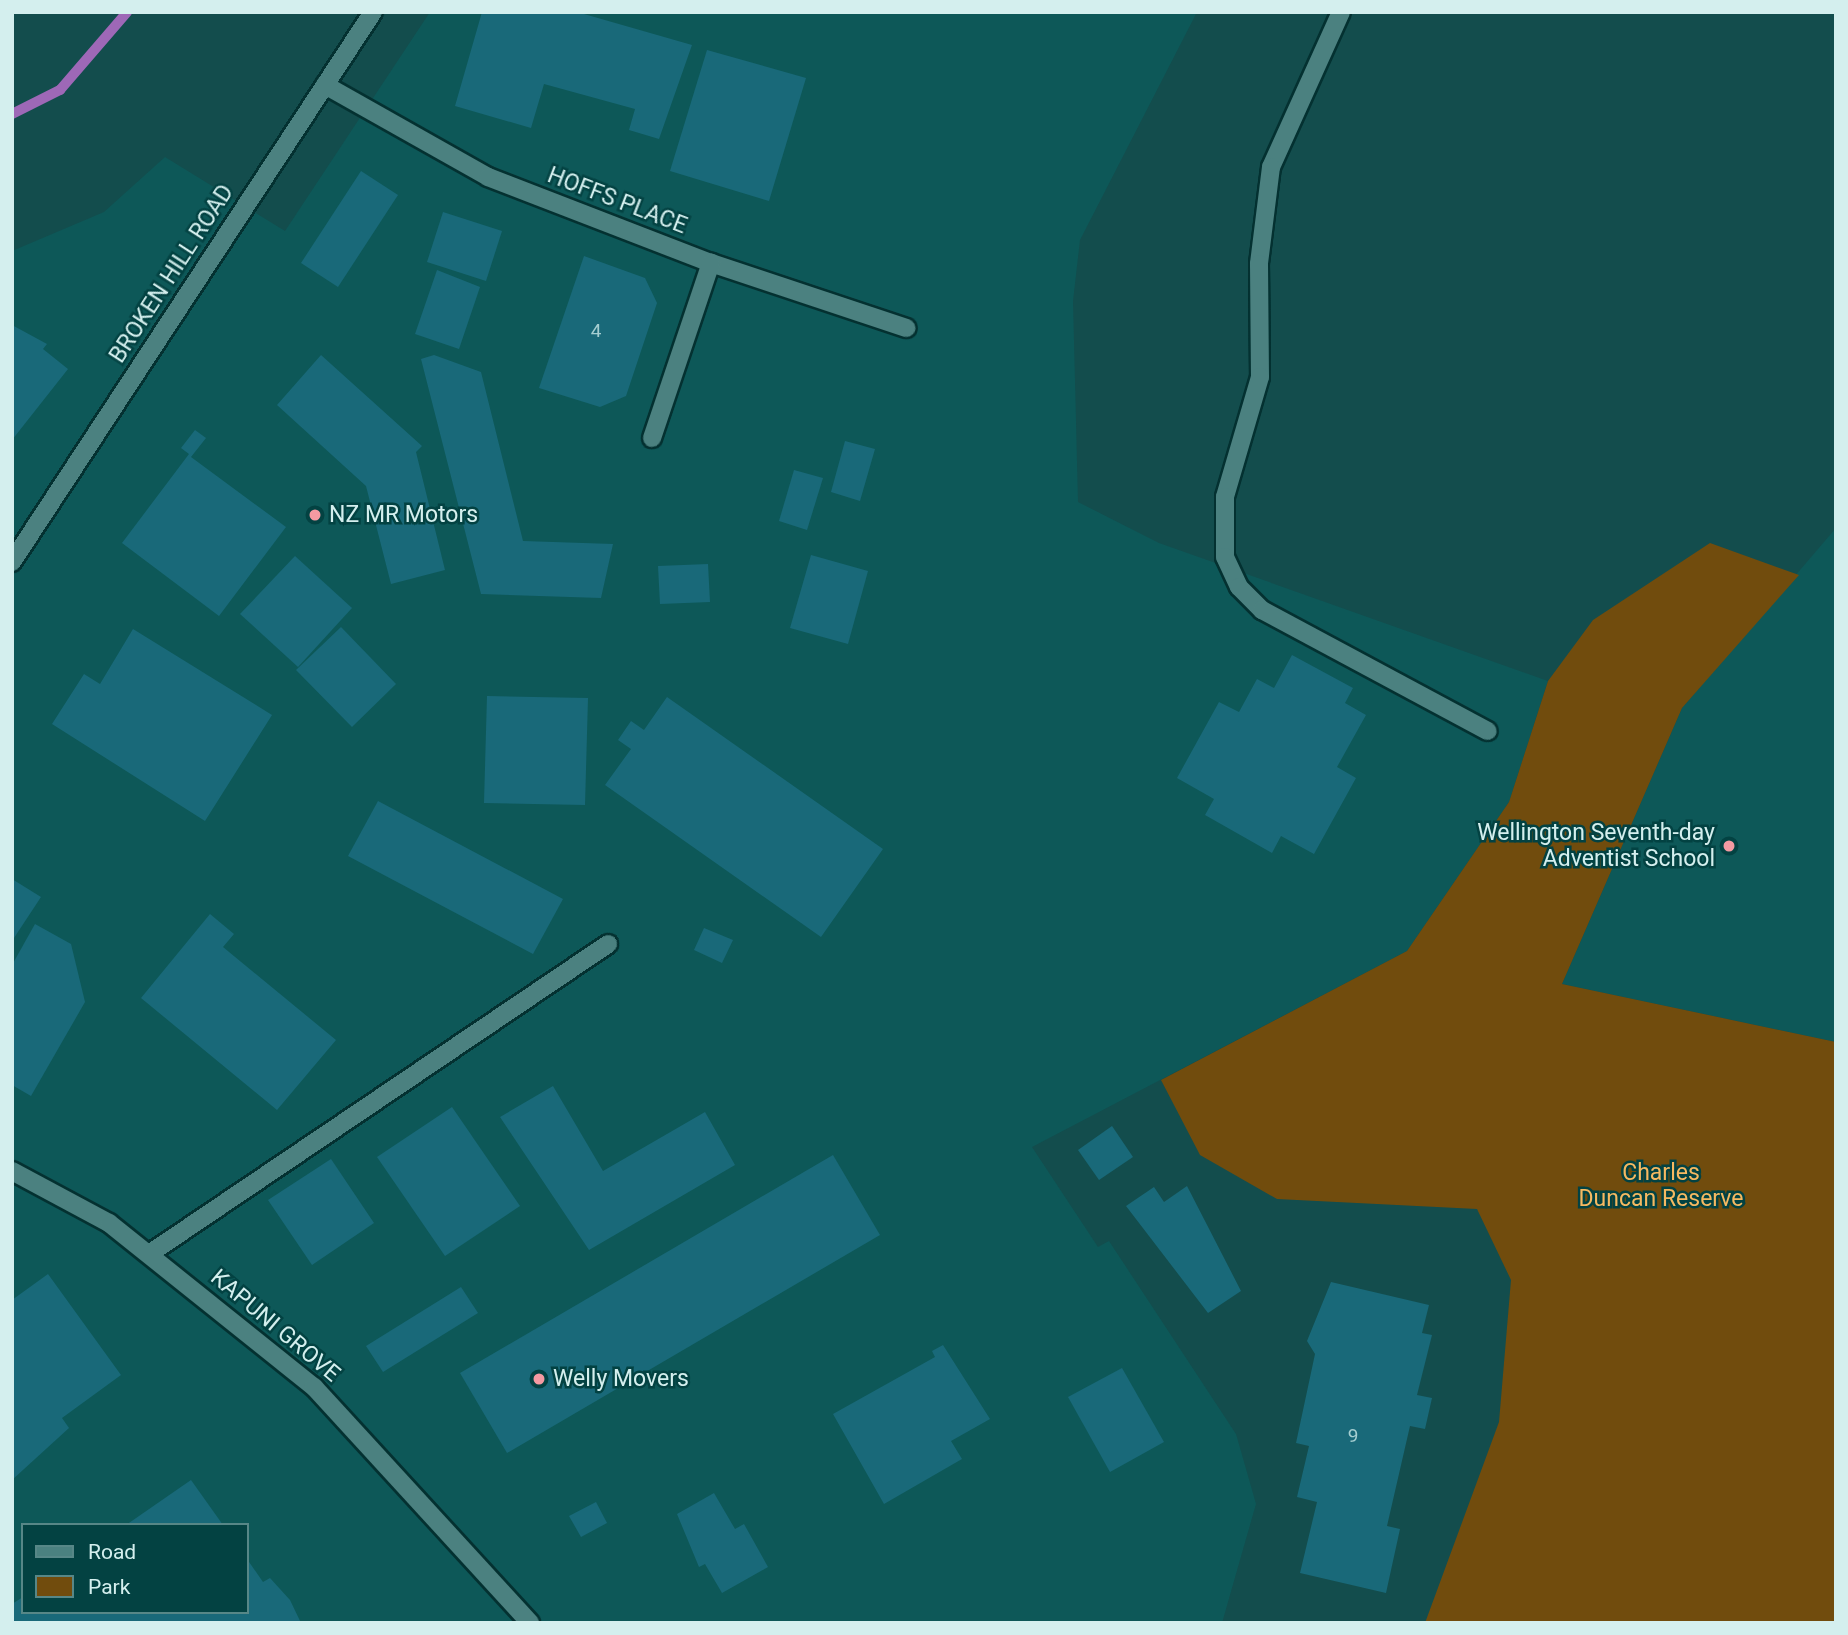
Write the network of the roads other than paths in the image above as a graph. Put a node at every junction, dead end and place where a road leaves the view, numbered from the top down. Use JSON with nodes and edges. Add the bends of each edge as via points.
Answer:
{"nodes":[{"id":1,"x":373,"y":12,"type":"edge"},
{"id":2,"x":1341,"y":12,"type":"edge"},
{"id":3,"x":326,"y":85,"type":"junction"},
{"id":4,"x":711,"y":263,"type":"junction"},
{"id":5,"x":906,"y":328,"type":"dead end"},
{"id":6,"x":652,"y":438,"type":"dead end"},
{"id":7,"x":12,"y":562,"type":"edge"},
{"id":8,"x":1488,"y":731,"type":"dead end"},
{"id":9,"x":608,"y":944,"type":"dead end"},
{"id":10,"x":12,"y":1171,"type":"edge"},
{"id":11,"x":149,"y":1254,"type":"junction"},
{"id":12,"x":530,"y":1623,"type":"edge"}],
"edges":[{"from":1,"to":3,"type":"street","name":"BROKEN HILL ROAD"},
{"from":2,"to":8,"type":"street","via":[[1272,167],[1259,264],[1260,377],[1225,497],[1225,557],[1238,587],[1262,610]]},
{"from":3,"to":4,"type":"street","name":"HOFFS PLACE","via":[[436,153]]},
{"from":3,"to":7,"type":"street","name":"BROKEN HILL ROAD"},
{"from":4,"to":5,"type":"street","name":"HOFFS PLACE"},
{"from":4,"to":6,"type":"street"},
{"from":9,"to":11,"type":"street"},
{"from":10,"to":11,"type":"street","name":"KAPUNI GROVE","via":[[109,1223]]},
{"from":11,"to":12,"type":"street","name":"KAPUNI GROVE","via":[[314,1387]]}]}
